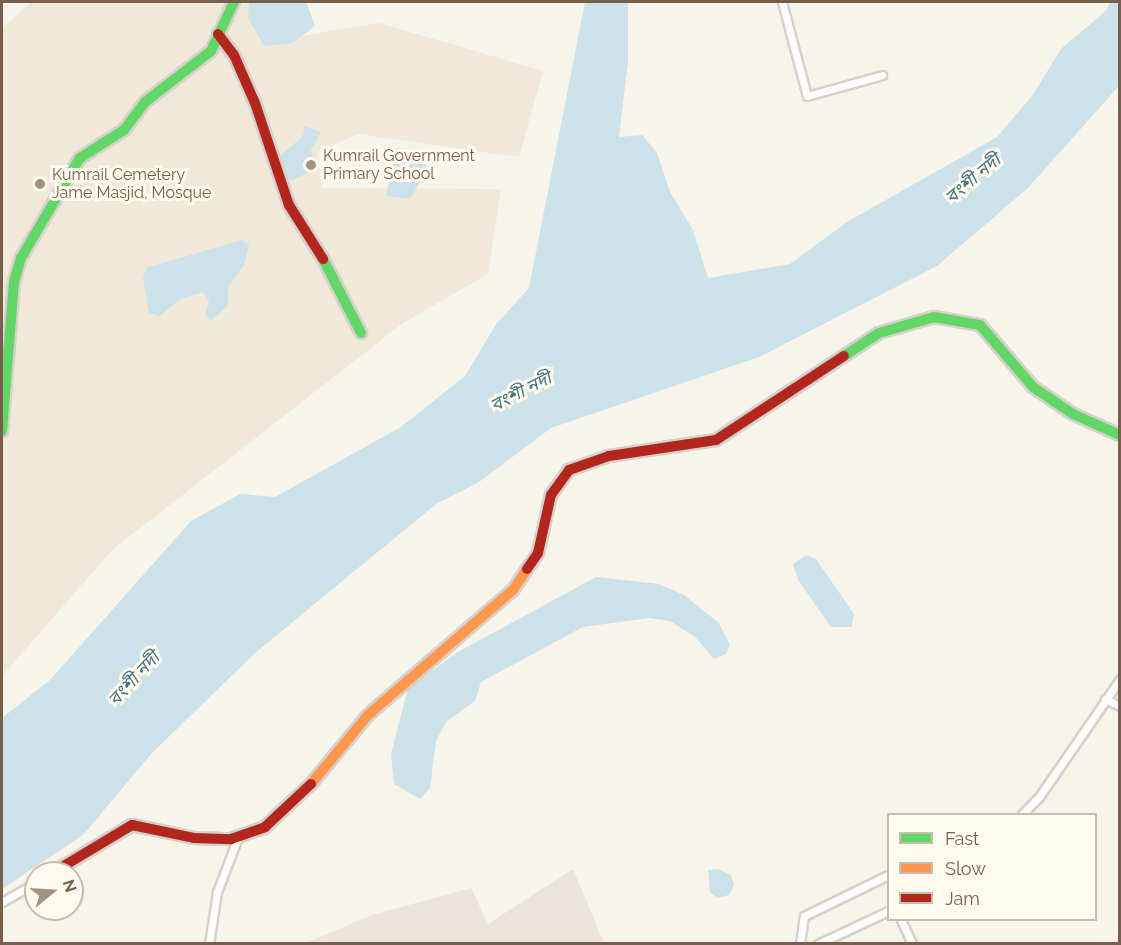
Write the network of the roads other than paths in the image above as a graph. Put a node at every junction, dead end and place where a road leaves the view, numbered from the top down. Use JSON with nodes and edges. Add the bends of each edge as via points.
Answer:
{"nodes":[{"id":1,"x":234,"y":2,"type":"edge"},
{"id":2,"x":782,"y":2,"type":"edge"},
{"id":3,"x":218,"y":34,"type":"junction"},
{"id":4,"x":882,"y":75,"type":"dead end"},
{"id":5,"x":361,"y":333,"type":"dead end"},
{"id":6,"x":2,"y":431,"type":"edge"},
{"id":7,"x":1119,"y":435,"type":"edge"},
{"id":8,"x":1119,"y":679,"type":"edge"},
{"id":9,"x":1105,"y":699,"type":"junction"},
{"id":10,"x":1119,"y":706,"type":"edge"},
{"id":11,"x":1023,"y":813,"type":"edge"},
{"id":12,"x":238,"y":837,"type":"junction"},
{"id":13,"x":72,"y":861,"type":"edge"},
{"id":14,"x":887,"y":875,"type":"edge"},
{"id":15,"x":24,"y":889,"type":"edge"},
{"id":16,"x":2,"y":902,"type":"edge"},
{"id":17,"x":887,"y":912,"type":"edge"},
{"id":18,"x":901,"y":921,"type":"edge"},
{"id":19,"x":208,"y":944,"type":"edge"},
{"id":20,"x":800,"y":944,"type":"edge"},
{"id":21,"x":818,"y":944,"type":"edge"},
{"id":22,"x":912,"y":944,"type":"edge"}],
"edges":[{"from":1,"to":3,"type":"street"},
{"from":2,"to":4,"type":"street","via":[[807,96]]},
{"from":3,"to":5,"type":"street","via":[[234,55],[255,103],[289,205],[310,235]]},
{"from":3,"to":6,"type":"street","via":[[211,51],[145,102],[124,130],[80,158],[21,258],[14,282]]},
{"from":7,"to":12,"type":"street","via":[[1073,414],[1033,387],[980,325],[934,317],[864,341],[716,440],[579,465],[557,482],[538,553],[513,590],[368,714],[298,800],[265,827]]},
{"from":8,"to":9,"type":"street"},
{"from":9,"to":10,"type":"street"},
{"from":9,"to":11,"type":"street","via":[[1039,797]]},
{"from":12,"to":13,"type":"street","via":[[194,838],[132,825]]},
{"from":12,"to":19,"type":"street","via":[[217,892]]},
{"from":14,"to":20,"type":"street","via":[[804,916]]},
{"from":15,"to":16,"type":"street"},
{"from":17,"to":21,"type":"street"},
{"from":18,"to":22,"type":"street"}]}
